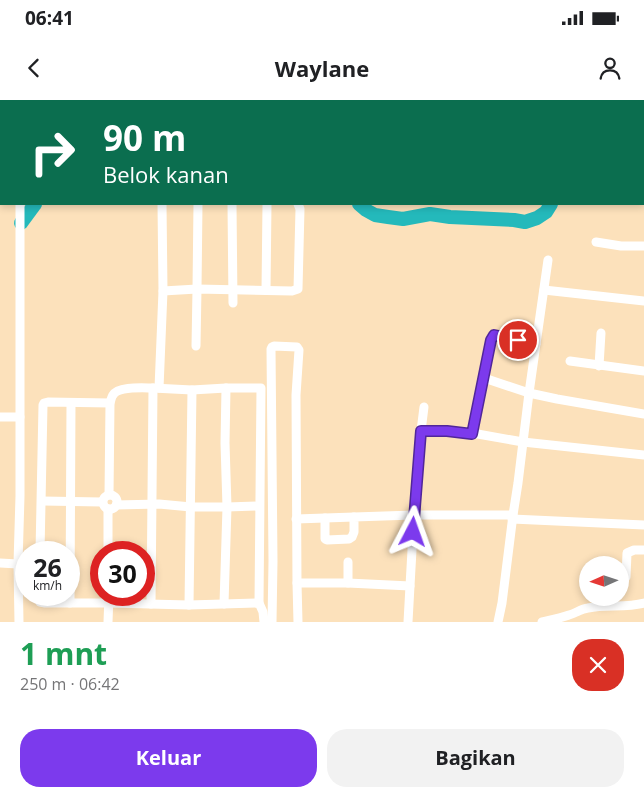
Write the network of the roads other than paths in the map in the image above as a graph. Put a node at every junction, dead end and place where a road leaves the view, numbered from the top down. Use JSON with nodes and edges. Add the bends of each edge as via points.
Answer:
{"nodes":[{"id":1,"x":20,"y":205,"type":"edge"},
{"id":2,"x":162,"y":205,"type":"edge"},
{"id":3,"x":198,"y":205,"type":"edge"},
{"id":4,"x":232,"y":205,"type":"edge"},
{"id":5,"x":267,"y":205,"type":"edge"},
{"id":6,"x":298,"y":205,"type":"edge"},
{"id":7,"x":596,"y":242,"type":"dead end"},
{"id":8,"x":644,"y":246,"type":"edge"},
{"id":9,"x":548,"y":260,"type":"dead end"},
{"id":10,"x":197,"y":289,"type":"junction"},
{"id":11,"x":232,"y":289,"type":"junction"},
{"id":12,"x":266,"y":290,"type":"junction"},
{"id":13,"x":544,"y":290,"type":"junction"},
{"id":14,"x":163,"y":291,"type":"junction"},
{"id":15,"x":644,"y":301,"type":"edge"},
{"id":16,"x":233,"y":303,"type":"dead end"},
{"id":17,"x":601,"y":333,"type":"dead end"},
{"id":18,"x":536,"y":344,"type":"junction"},
{"id":19,"x":196,"y":346,"type":"dead end"},
{"id":20,"x":570,"y":361,"type":"dead end"},
{"id":21,"x":599,"y":366,"type":"junction"},
{"id":22,"x":644,"y":371,"type":"edge"},
{"id":23,"x":484,"y":378,"type":"junction"},
{"id":24,"x":157,"y":386,"type":"junction"},
{"id":25,"x":226,"y":388,"type":"junction"},
{"id":26,"x":192,"y":390,"type":"junction"},
{"id":27,"x":529,"y":393,"type":"junction"},
{"id":28,"x":71,"y":403,"type":"junction"},
{"id":29,"x":110,"y":404,"type":"junction"},
{"id":30,"x":424,"y":406,"type":"dead end"},
{"id":31,"x":644,"y":414,"type":"edge"},
{"id":32,"x":0,"y":417,"type":"edge"},
{"id":33,"x":20,"y":417,"type":"junction"},
{"id":34,"x":421,"y":431,"type":"junction"},
{"id":35,"x":472,"y":434,"type":"junction"},
{"id":36,"x":523,"y":442,"type":"junction"},
{"id":37,"x":644,"y":455,"type":"edge"},
{"id":38,"x":42,"y":501,"type":"junction"},
{"id":39,"x":71,"y":501,"type":"junction"},
{"id":40,"x":110,"y":502,"type":"junction"},
{"id":41,"x":155,"y":503,"type":"junction"},
{"id":42,"x":260,"y":506,"type":"junction"},
{"id":43,"x":191,"y":507,"type":"junction"},
{"id":44,"x":227,"y":507,"type":"junction"},
{"id":45,"x":414,"y":515,"type":"junction"},
{"id":46,"x":513,"y":517,"type":"junction"},
{"id":47,"x":325,"y":518,"type":"junction"},
{"id":48,"x":354,"y":518,"type":"junction"},
{"id":49,"x":296,"y":519,"type":"junction"},
{"id":50,"x":644,"y":526,"type":"edge"},
{"id":51,"x":19,"y":541,"type":"edge"},
{"id":52,"x":40,"y":541,"type":"edge"},
{"id":53,"x":71,"y":541,"type":"edge"},
{"id":54,"x":108,"y":541,"type":"edge"},
{"id":55,"x":153,"y":541,"type":"edge"},
{"id":56,"x":644,"y":550,"type":"edge"},
{"id":57,"x":627,"y":556,"type":"edge"},
{"id":58,"x":348,"y":562,"type":"dead end"},
{"id":59,"x":0,"y":563,"type":"edge"},
{"id":60,"x":15,"y":564,"type":"edge"},
{"id":61,"x":297,"y":583,"type":"junction"},
{"id":62,"x":348,"y":583,"type":"junction"},
{"id":63,"x":410,"y":586,"type":"junction"},
{"id":64,"x":259,"y":603,"type":"junction"},
{"id":65,"x":644,"y":603,"type":"edge"},
{"id":66,"x":155,"y":604,"type":"edge"},
{"id":67,"x":224,"y":604,"type":"junction"},
{"id":68,"x":189,"y":605,"type":"junction"},
{"id":69,"x":19,"y":606,"type":"edge"},
{"id":70,"x":108,"y":606,"type":"edge"},
{"id":71,"x":19,"y":622,"type":"edge"},
{"id":72,"x":108,"y":622,"type":"edge"},
{"id":73,"x":264,"y":622,"type":"edge"},
{"id":74,"x":272,"y":622,"type":"edge"},
{"id":75,"x":298,"y":622,"type":"edge"},
{"id":76,"x":408,"y":622,"type":"edge"},
{"id":77,"x":498,"y":622,"type":"edge"},
{"id":78,"x":542,"y":622,"type":"edge"}],
"edges":[{"from":1,"to":33,"type":"street"},
{"from":2,"to":14,"type":"street"},
{"from":3,"to":10,"type":"street"},
{"from":4,"to":11,"type":"street"},
{"from":5,"to":12,"type":"street"},
{"from":6,"to":12,"type":"street","via":[[299,288],[292,291]]},
{"from":7,"to":8,"type":"street"},
{"from":9,"to":13,"type":"street"},
{"from":10,"to":11,"type":"street"},
{"from":10,"to":14,"type":"street"},
{"from":10,"to":19,"type":"street"},
{"from":11,"to":12,"type":"street"},
{"from":11,"to":16,"type":"street"},
{"from":13,"to":15,"type":"street"},
{"from":13,"to":18,"type":"street"},
{"from":14,"to":24,"type":"street"},
{"from":17,"to":21,"type":"street"},
{"from":18,"to":23,"type":"street","via":[[494,335]]},
{"from":18,"to":27,"type":"street"},
{"from":20,"to":21,"type":"street"},
{"from":21,"to":22,"type":"street"},
{"from":23,"to":27,"type":"street"},
{"from":23,"to":35,"type":"street"},
{"from":24,"to":26,"type":"street"},
{"from":24,"to":29,"type":"street","via":[[121,389],[114,393]]},
{"from":24,"to":41,"type":"street"},
{"from":25,"to":26,"type":"street"},
{"from":25,"to":42,"type":"street","via":[[261,388]]},
{"from":25,"to":44,"type":"street"},
{"from":26,"to":43,"type":"street"},
{"from":27,"to":31,"type":"street"},
{"from":27,"to":36,"type":"street"},
{"from":28,"to":29,"type":"street"},
{"from":28,"to":38,"type":"street","via":[[48,402],[43,405]]},
{"from":28,"to":39,"type":"street"},
{"from":29,"to":40,"type":"street"},
{"from":30,"to":34,"type":"street"},
{"from":32,"to":33,"type":"street"},
{"from":33,"to":51,"type":"street"},
{"from":34,"to":35,"type":"street"},
{"from":34,"to":45,"type":"street"},
{"from":35,"to":36,"type":"street"},
{"from":36,"to":37,"type":"street"},
{"from":36,"to":46,"type":"street"},
{"from":38,"to":39,"type":"street"},
{"from":38,"to":52,"type":"street"},
{"from":39,"to":40,"type":"street"},
{"from":39,"to":53,"type":"street"},
{"from":40,"to":41,"type":"street"},
{"from":40,"to":54,"type":"street"},
{"from":41,"to":43,"type":"street"},
{"from":41,"to":55,"type":"street"},
{"from":42,"to":44,"type":"street"},
{"from":42,"to":64,"type":"street"},
{"from":43,"to":44,"type":"street"},
{"from":43,"to":68,"type":"street"},
{"from":44,"to":67,"type":"street"},
{"from":45,"to":46,"type":"street"},
{"from":45,"to":48,"type":"street"},
{"from":45,"to":63,"type":"street"},
{"from":46,"to":50,"type":"street"},
{"from":46,"to":77,"type":"street"},
{"from":47,"to":48,"type":"street"},
{"from":47,"to":48,"type":"street","via":[[327,540],[352,537]]},
{"from":47,"to":49,"type":"street"},
{"from":49,"to":61,"type":"street"},
{"from":49,"to":74,"type":"street","via":[[299,350],[274,346],[271,348]]},
{"from":56,"to":57,"type":"street","via":[[634,550]]},
{"from":58,"to":62,"type":"street"},
{"from":59,"to":60,"type":"street"},
{"from":61,"to":62,"type":"street"},
{"from":61,"to":75,"type":"street"},
{"from":62,"to":63,"type":"street"},
{"from":63,"to":76,"type":"street"},
{"from":64,"to":67,"type":"street"},
{"from":64,"to":73,"type":"street"},
{"from":65,"to":78,"type":"street","via":[[599,606]]},
{"from":66,"to":68,"type":"street"},
{"from":67,"to":68,"type":"street"},
{"from":69,"to":71,"type":"street"},
{"from":70,"to":72,"type":"street"}]}
